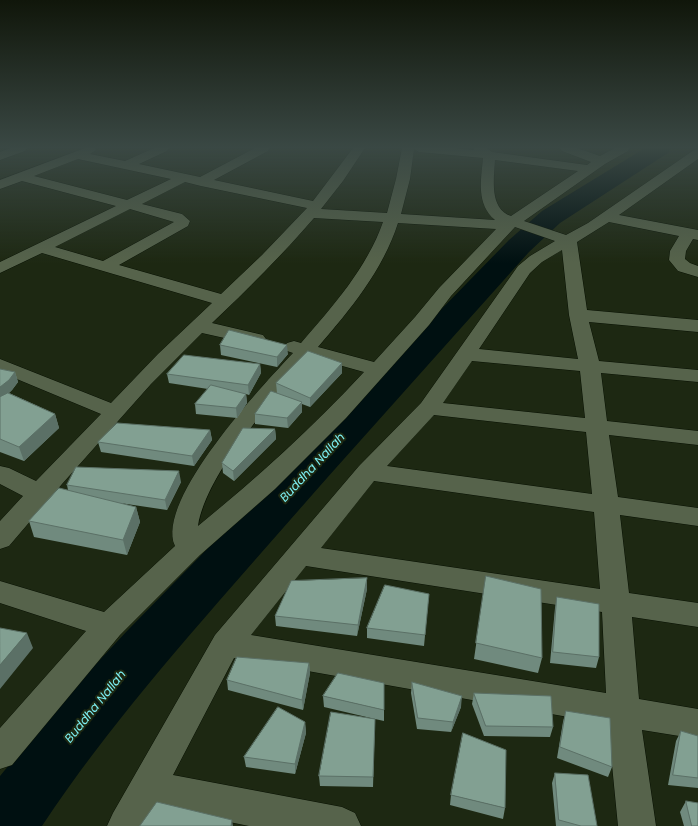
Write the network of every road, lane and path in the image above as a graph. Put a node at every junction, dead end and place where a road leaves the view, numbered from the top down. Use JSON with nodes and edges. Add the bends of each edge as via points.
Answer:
{"nodes":[{"id":1,"x":57,"y":187,"type":"edge"},
{"id":2,"x":165,"y":187,"type":"edge"},
{"id":3,"x":219,"y":187,"type":"edge"},
{"id":4,"x":332,"y":187,"type":"edge"},
{"id":5,"x":401,"y":187,"type":"edge"},
{"id":6,"x":489,"y":187,"type":"edge"},
{"id":7,"x":566,"y":187,"type":"edge"},
{"id":8,"x":650,"y":187,"type":"edge"},
{"id":9,"x":127,"y":205,"type":"junction"},
{"id":10,"x":314,"y":210,"type":"junction"},
{"id":11,"x":607,"y":217,"type":"junction"},
{"id":12,"x":391,"y":218,"type":"junction"},
{"id":13,"x":513,"y":224,"type":"junction"},
{"id":14,"x":693,"y":234,"type":"edge"},
{"id":15,"x":561,"y":238,"type":"junction"},
{"id":16,"x":41,"y":248,"type":"junction"},
{"id":17,"x":105,"y":266,"type":"junction"},
{"id":18,"x":0,"y":268,"type":"edge"},
{"id":19,"x":698,"y":272,"type":"edge"},
{"id":20,"x":226,"y":301,"type":"junction"},
{"id":21,"x":578,"y":315,"type":"junction"},
{"id":22,"x":198,"y":326,"type":"junction"},
{"id":23,"x":698,"y":326,"type":"edge"},
{"id":24,"x":306,"y":349,"type":"junction"},
{"id":25,"x":466,"y":354,"type":"junction"},
{"id":26,"x":0,"y":365,"type":"edge"},
{"id":27,"x":590,"y":366,"type":"junction"},
{"id":28,"x":378,"y":369,"type":"junction"},
{"id":29,"x":698,"y":376,"type":"edge"},
{"id":30,"x":429,"y":408,"type":"junction"},
{"id":31,"x":115,"y":412,"type":"junction"},
{"id":32,"x":596,"y":426,"type":"junction"},
{"id":33,"x":698,"y":438,"type":"edge"},
{"id":34,"x":368,"y":472,"type":"junction"},
{"id":35,"x":0,"y":474,"type":"edge"},
{"id":36,"x":39,"y":493,"type":"junction"},
{"id":37,"x":606,"y":505,"type":"junction"},
{"id":38,"x":698,"y":517,"type":"edge"},
{"id":39,"x":0,"y":538,"type":"edge"},
{"id":40,"x":190,"y":548,"type":"junction"},
{"id":41,"x":301,"y":555,"type":"junction"},
{"id":42,"x":0,"y":592,"type":"edge"},
{"id":43,"x":616,"y":603,"type":"junction"},
{"id":44,"x":698,"y":616,"type":"edge"},
{"id":45,"x":109,"y":626,"type":"junction"},
{"id":46,"x":226,"y":644,"type":"junction"},
{"id":47,"x":623,"y":711,"type":"junction"},
{"id":48,"x":698,"y":724,"type":"edge"},
{"id":49,"x":0,"y":753,"type":"edge"},
{"id":50,"x":148,"y":788,"type":"junction"},
{"id":51,"x":126,"y":826,"type":"edge"},
{"id":52,"x":342,"y":826,"type":"edge"},
{"id":53,"x":637,"y":826,"type":"edge"}],
"edges":[{"from":1,"to":9,"type":"street"},
{"from":2,"to":9,"type":"street"},
{"from":3,"to":10,"type":"street"},
{"from":4,"to":10,"type":"street"},
{"from":5,"to":12,"type":"street"},
{"from":6,"to":13,"type":"street","via":[[492,209]]},
{"from":7,"to":13,"type":"street"},
{"from":8,"to":11,"type":"street"},
{"from":9,"to":16,"type":"street"},
{"from":9,"to":17,"type":"street","via":[[177,217],[183,223]]},
{"from":10,"to":12,"type":"street"},
{"from":10,"to":20,"type":"street"},
{"from":11,"to":14,"type":"street"},
{"from":11,"to":15,"type":"street"},
{"from":12,"to":13,"type":"street"},
{"from":12,"to":24,"type":"street","via":[[383,244],[369,268],[354,291]]},
{"from":13,"to":15,"type":"street"},
{"from":13,"to":28,"type":"street","via":[[445,292]]},
{"from":14,"to":19,"type":"street","via":[[678,251],[677,260],[684,267]]},
{"from":15,"to":21,"type":"street"},
{"from":15,"to":25,"type":"street","via":[[524,270]]},
{"from":16,"to":17,"type":"street"},
{"from":16,"to":18,"type":"street"},
{"from":17,"to":20,"type":"street"},
{"from":20,"to":22,"type":"street"},
{"from":21,"to":23,"type":"street"},
{"from":21,"to":27,"type":"street"},
{"from":22,"to":24,"type":"street"},
{"from":22,"to":31,"type":"street"},
{"from":24,"to":28,"type":"street"},
{"from":24,"to":40,"type":"street","via":[[249,414],[196,493],[187,518],[185,534]]},
{"from":25,"to":27,"type":"street"},
{"from":25,"to":30,"type":"street"},
{"from":26,"to":31,"type":"street"},
{"from":27,"to":29,"type":"street"},
{"from":27,"to":32,"type":"street"},
{"from":28,"to":40,"type":"street","via":[[338,413],[272,477]]},
{"from":30,"to":32,"type":"street"},
{"from":30,"to":34,"type":"street"},
{"from":31,"to":36,"type":"street"},
{"from":32,"to":33,"type":"street"},
{"from":32,"to":37,"type":"street"},
{"from":34,"to":37,"type":"street"},
{"from":34,"to":41,"type":"street"},
{"from":35,"to":36,"type":"street"},
{"from":36,"to":39,"type":"street"},
{"from":37,"to":38,"type":"street"},
{"from":37,"to":43,"type":"street"},
{"from":40,"to":45,"type":"street"},
{"from":41,"to":43,"type":"street"},
{"from":41,"to":46,"type":"street"},
{"from":42,"to":45,"type":"street"},
{"from":43,"to":44,"type":"street"},
{"from":43,"to":47,"type":"street"},
{"from":45,"to":49,"type":"street"},
{"from":46,"to":47,"type":"street"},
{"from":46,"to":50,"type":"street"},
{"from":47,"to":48,"type":"street"},
{"from":47,"to":53,"type":"street"},
{"from":50,"to":51,"type":"street"},
{"from":50,"to":52,"type":"street"}]}
